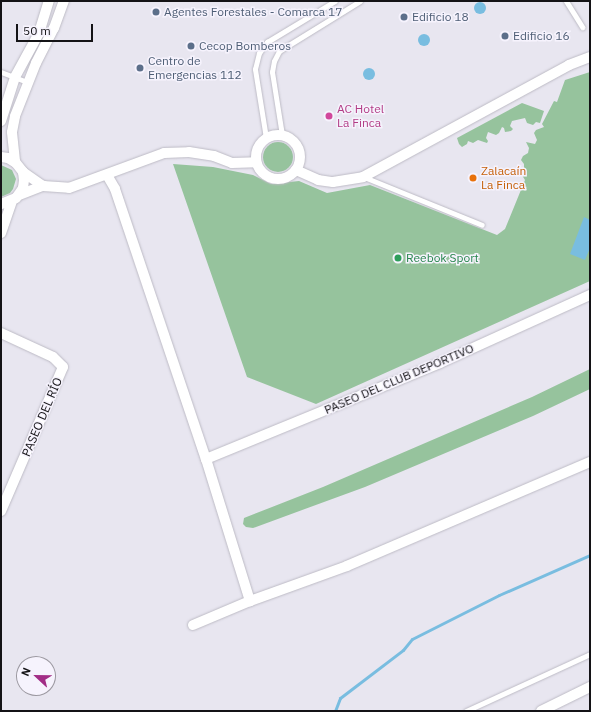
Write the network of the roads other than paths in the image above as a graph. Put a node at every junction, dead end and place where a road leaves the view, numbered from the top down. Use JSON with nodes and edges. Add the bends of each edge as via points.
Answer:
{"nodes":[{"id":1,"x":49,"y":1,"type":"edge"},
{"id":2,"x":64,"y":1,"type":"edge"},
{"id":3,"x":335,"y":1,"type":"edge"},
{"id":4,"x":360,"y":1,"type":"edge"},
{"id":5,"x":566,"y":1,"type":"edge"},
{"id":6,"x":582,"y":28,"type":"dead end"},
{"id":7,"x":590,"y":57,"type":"edge"},
{"id":8,"x":1,"y":72,"type":"edge"},
{"id":9,"x":15,"y":77,"type":"junction"},
{"id":10,"x":27,"y":82,"type":"junction"},
{"id":11,"x":1,"y":122,"type":"edge"},
{"id":12,"x":282,"y":135,"type":"junction"},
{"id":13,"x":266,"y":138,"type":"junction"},
{"id":14,"x":1,"y":157,"type":"edge"},
{"id":15,"x":15,"y":161,"type":"junction"},
{"id":16,"x":256,"y":162,"type":"junction"},
{"id":17,"x":296,"y":170,"type":"junction"},
{"id":18,"x":23,"y":172,"type":"junction"},
{"id":19,"x":107,"y":175,"type":"junction"},
{"id":20,"x":363,"y":176,"type":"junction"},
{"id":21,"x":43,"y":186,"type":"junction"},
{"id":22,"x":16,"y":198,"type":"junction"},
{"id":23,"x":1,"y":204,"type":"edge"},
{"id":24,"x":482,"y":225,"type":"dead end"},
{"id":25,"x":1,"y":233,"type":"edge"},
{"id":26,"x":590,"y":295,"type":"edge"},
{"id":27,"x":1,"y":333,"type":"edge"},
{"id":28,"x":206,"y":459,"type":"junction"},
{"id":29,"x":590,"y":462,"type":"edge"},
{"id":30,"x":1,"y":511,"type":"edge"},
{"id":31,"x":250,"y":601,"type":"junction"},
{"id":32,"x":193,"y":625,"type":"dead end"},
{"id":33,"x":590,"y":654,"type":"edge"},
{"id":34,"x":590,"y":687,"type":"edge"},
{"id":35,"x":466,"y":711,"type":"edge"},
{"id":36,"x":541,"y":711,"type":"edge"}],
"edges":[{"from":1,"to":9,"type":"street","via":[[39,33]]},
{"from":2,"to":10,"type":"street","via":[[54,28]]},
{"from":3,"to":13,"type":"lane","via":[[267,42],[259,53],[255,69]]},
{"from":4,"to":12,"type":"lane","via":[[279,51],[272,72]]},
{"from":5,"to":6,"type":"lane"},
{"from":7,"to":20,"type":"street","via":[[569,65]]},
{"from":8,"to":9,"type":"lane"},
{"from":9,"to":10,"type":"lane"},
{"from":9,"to":11,"type":"street","via":[[4,105]]},
{"from":10,"to":15,"type":"street","via":[[12,132]]},
{"from":12,"to":13,"type":"street"},
{"from":12,"to":17,"type":"street","via":[[295,142],[298,149],[300,156]]},
{"from":13,"to":16,"type":"street","via":[[258,148]]},
{"from":14,"to":15,"type":"street"},
{"from":15,"to":18,"type":"street"},
{"from":16,"to":17,"type":"street","via":[[270,178],[284,178]]},
{"from":16,"to":19,"type":"street","via":[[232,163],[214,156],[164,152]]},
{"from":17,"to":20,"type":"street","via":[[318,180],[333,182]]},
{"from":18,"to":21,"type":"street"},
{"from":18,"to":22,"type":"street","via":[[24,180]]},
{"from":19,"to":21,"type":"street","via":[[69,188]]},
{"from":19,"to":28,"type":"street","via":[[113,186]]},
{"from":20,"to":24,"type":"lane"},
{"from":21,"to":22,"type":"street"},
{"from":22,"to":23,"type":"street"},
{"from":22,"to":25,"type":"street"},
{"from":26,"to":28,"type":"street","name":"PASEO DEL CLUB DEPORTIVO","via":[[440,363]]},
{"from":27,"to":30,"type":"street","name":"PASEO DEL RÍO","via":[[54,356],[63,367]]},
{"from":28,"to":31,"type":"street"},
{"from":29,"to":31,"type":"street","via":[[347,566]]},
{"from":31,"to":32,"type":"street"},
{"from":33,"to":35,"type":"lane"},
{"from":34,"to":36,"type":"street"}]}
